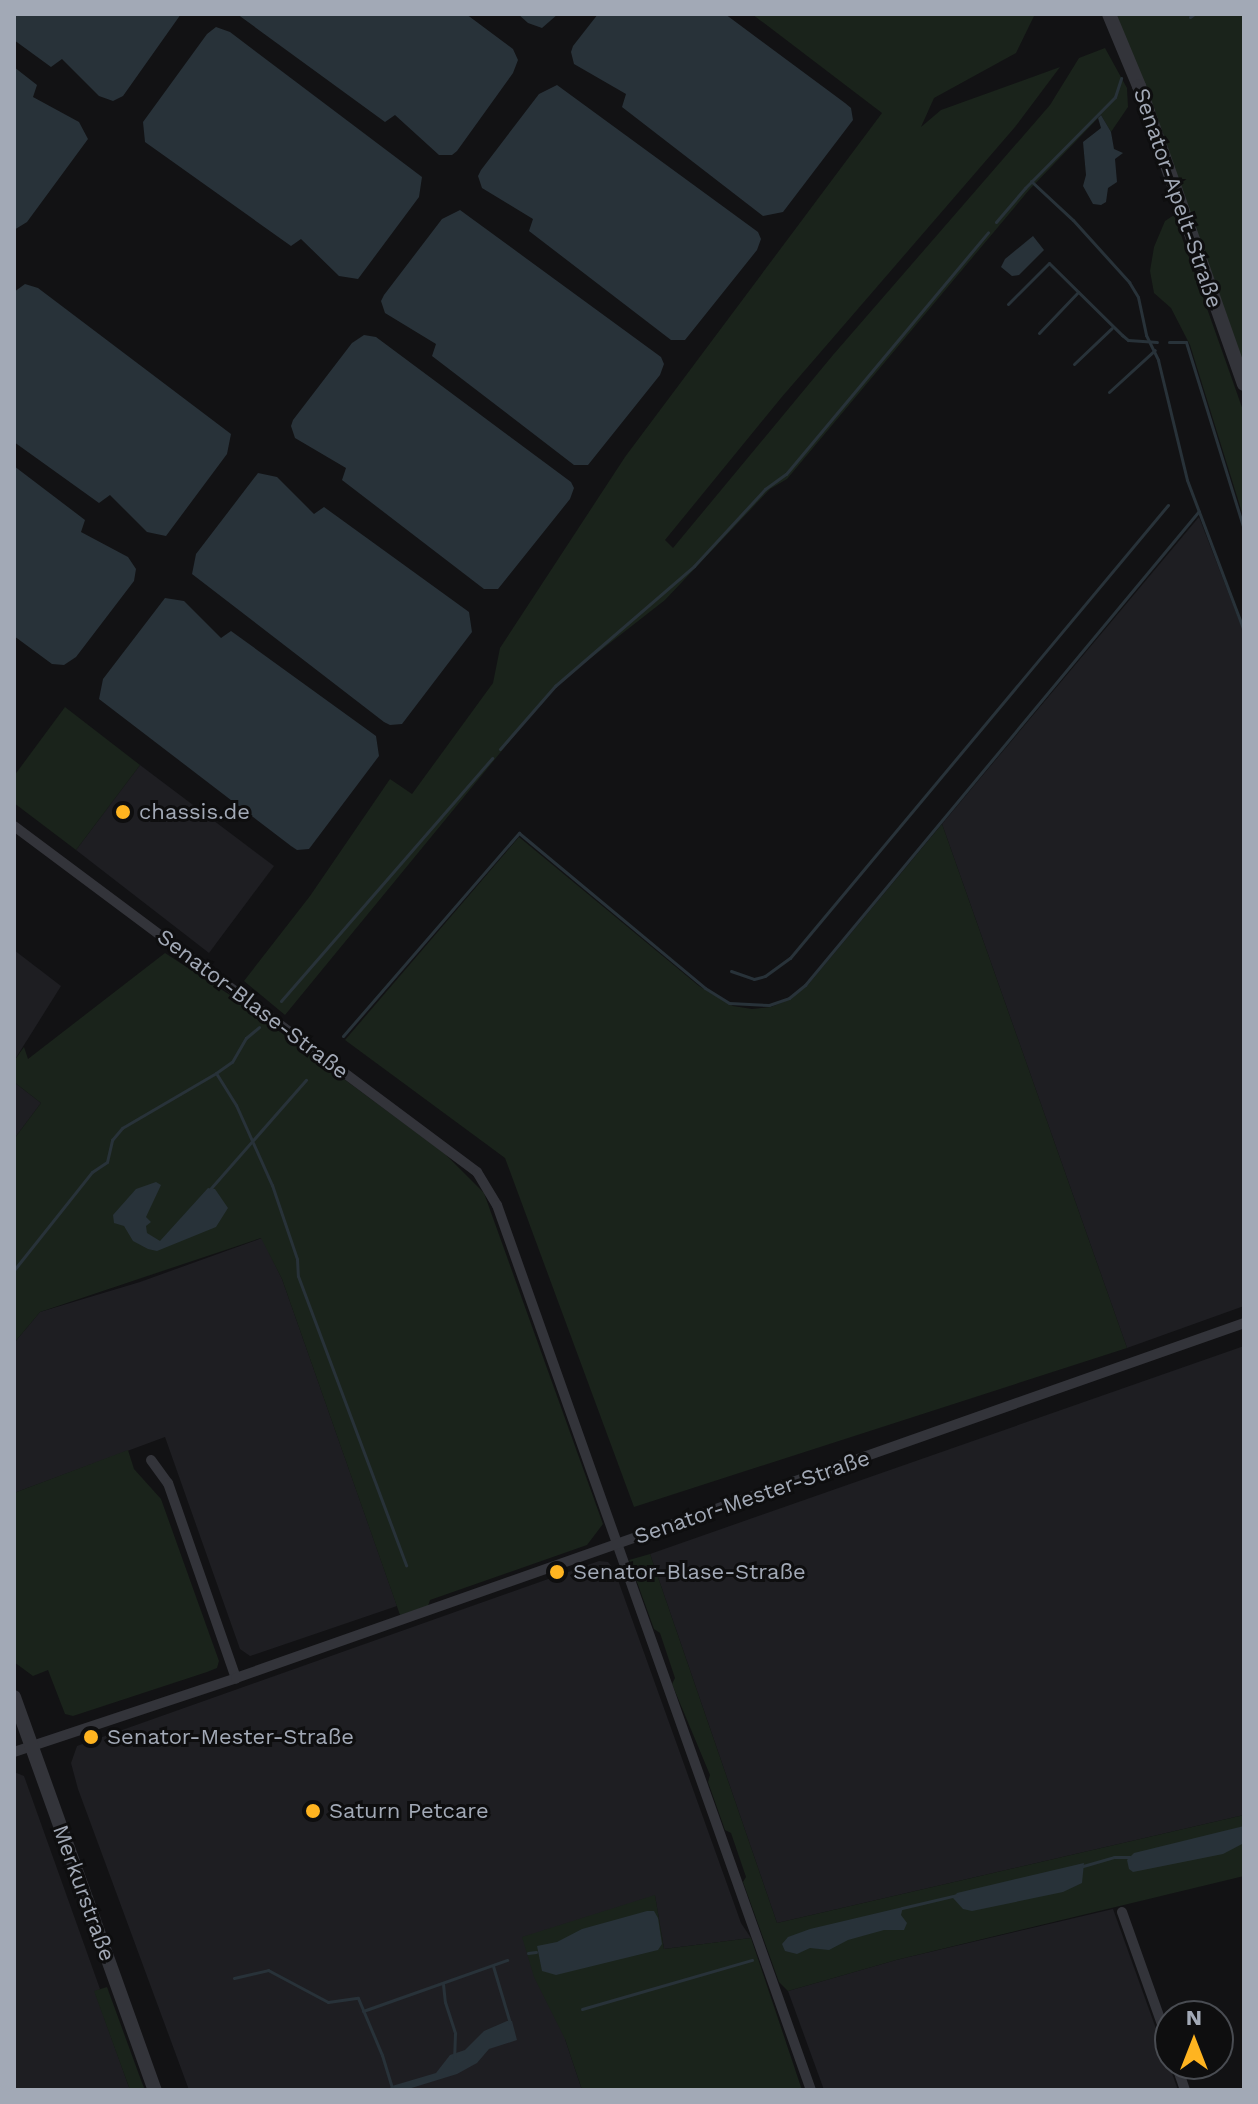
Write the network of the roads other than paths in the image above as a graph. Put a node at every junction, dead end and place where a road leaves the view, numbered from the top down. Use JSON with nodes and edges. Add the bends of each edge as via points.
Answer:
{"nodes":[{"id":1,"x":1109,"y":14,"type":"edge"},
{"id":2,"x":1244,"y":384,"type":"edge"},
{"id":3,"x":14,"y":826,"type":"edge"},
{"id":4,"x":1244,"y":1323,"type":"edge"},
{"id":5,"x":151,"y":1460,"type":"dead end"},
{"id":6,"x":617,"y":1544,"type":"junction"},
{"id":7,"x":236,"y":1678,"type":"junction"},
{"id":8,"x":14,"y":1697,"type":"edge"},
{"id":9,"x":32,"y":1746,"type":"junction"},
{"id":10,"x":14,"y":1752,"type":"edge"},
{"id":11,"x":1122,"y":1912,"type":"dead end"},
{"id":12,"x":1154,"y":2002,"type":"edge"},
{"id":13,"x":155,"y":2090,"type":"edge"},
{"id":14,"x":811,"y":2090,"type":"edge"}],
"edges":[{"from":1,"to":2,"type":"street","name":"Senator-Apelt-Straße"},
{"from":3,"to":6,"type":"street","name":"Senator-Blase-Straße","via":[[477,1172],[497,1205]]},
{"from":4,"to":6,"type":"street","name":"Senator-Mester-Straße"},
{"from":5,"to":7,"type":"street","via":[[168,1483]]},
{"from":6,"to":7,"type":"street","name":"Senator-Mester-Straße"},
{"from":6,"to":14,"type":"street","name":"Senator-Blase-Straße"},
{"from":7,"to":9,"type":"street","name":"Senator-Mester-Straße"},
{"from":8,"to":9,"type":"street","name":"Merkurstraße"},
{"from":9,"to":10,"type":"street","name":"Senator-Mester-Straße"},
{"from":9,"to":13,"type":"street","name":"Merkurstraße"},
{"from":11,"to":12,"type":"street"}]}
